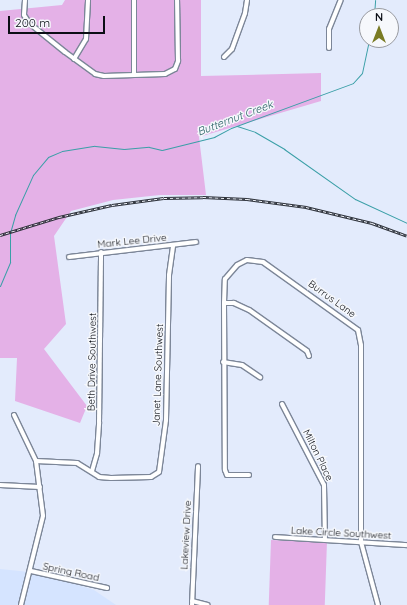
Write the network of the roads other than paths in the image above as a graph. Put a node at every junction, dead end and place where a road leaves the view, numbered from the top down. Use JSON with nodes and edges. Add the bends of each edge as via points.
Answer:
{"nodes":[{"id":1,"x":25,"y":0,"type":"edge"},
{"id":2,"x":88,"y":0,"type":"edge"},
{"id":3,"x":134,"y":0,"type":"edge"},
{"id":4,"x":177,"y":0,"type":"edge"},
{"id":5,"x":247,"y":0,"type":"edge"},
{"id":6,"x":341,"y":0,"type":"edge"},
{"id":7,"x":329,"y":48,"type":"dead end"},
{"id":8,"x":224,"y":57,"type":"dead end"},
{"id":9,"x":74,"y":59,"type":"junction"},
{"id":10,"x":134,"y":75,"type":"junction"},
{"id":11,"x":196,"y":242,"type":"dead end"},
{"id":12,"x":173,"y":245,"type":"junction"},
{"id":13,"x":101,"y":252,"type":"junction"},
{"id":14,"x":69,"y":257,"type":"dead end"},
{"id":15,"x":224,"y":303,"type":"junction"},
{"id":16,"x":309,"y":356,"type":"dead end"},
{"id":17,"x":223,"y":362,"type":"junction"},
{"id":18,"x":260,"y":377,"type":"dead end"},
{"id":19,"x":282,"y":404,"type":"dead end"},
{"id":20,"x":14,"y":415,"type":"dead end"},
{"id":21,"x":36,"y":461,"type":"junction"},
{"id":22,"x":198,"y":466,"type":"dead end"},
{"id":23,"x":92,"y":471,"type":"junction"},
{"id":24,"x":248,"y":475,"type":"dead end"},
{"id":25,"x":0,"y":485,"type":"edge"},
{"id":26,"x":40,"y":487,"type":"junction"},
{"id":27,"x":275,"y":537,"type":"dead end"},
{"id":28,"x":325,"y":540,"type":"junction"},
{"id":29,"x":361,"y":542,"type":"junction"},
{"id":30,"x":407,"y":545,"type":"edge"},
{"id":31,"x":31,"y":571,"type":"junction"},
{"id":32,"x":107,"y":588,"type":"dead end"},
{"id":33,"x":192,"y":603,"type":"edge"},
{"id":34,"x":21,"y":605,"type":"edge"},
{"id":35,"x":208,"y":605,"type":"edge"},
{"id":36,"x":378,"y":605,"type":"edge"}],
"edges":[{"from":1,"to":9,"type":"street","via":[[26,20]]},
{"from":2,"to":9,"type":"street","via":[[86,39]]},
{"from":3,"to":10,"type":"street"},
{"from":4,"to":10,"type":"street","via":[[177,66],[165,74]]},
{"from":5,"to":8,"type":"street","via":[[232,49]]},
{"from":6,"to":7,"type":"street","via":[[329,29]]},
{"from":9,"to":10,"type":"street","via":[[98,75]]},
{"from":11,"to":12,"type":"street","name":"Mark Lee Drive"},
{"from":12,"to":13,"type":"street","name":"Mark Lee Drive"},
{"from":12,"to":23,"type":"street","name":"Janet Lane Southwest","via":[[169,275],[166,420],[160,468],[151,477],[99,477]]},
{"from":13,"to":14,"type":"street","name":"Mark Lee Drive"},
{"from":13,"to":23,"type":"street","name":"Beth Drive Southwest","via":[[97,453]]},
{"from":15,"to":16,"type":"street","via":[[234,303],[249,310],[308,351]]},
{"from":15,"to":17,"type":"street"},
{"from":15,"to":29,"type":"street","name":"Burrus Lane","via":[[225,279],[230,271],[242,262],[254,260],[280,272],[358,330],[361,345]]},
{"from":17,"to":18,"type":"street","via":[[242,365]]},
{"from":17,"to":24,"type":"street","via":[[225,470],[227,475]]},
{"from":19,"to":28,"type":"street","name":"Milton Place","via":[[324,485]]},
{"from":20,"to":21,"type":"street"},
{"from":21,"to":23,"type":"street","name":"Janet Lane Southwest","via":[[77,463]]},
{"from":21,"to":26,"type":"street"},
{"from":22,"to":33,"type":"street","name":"Lakeview Drive"},
{"from":25,"to":26,"type":"street"},
{"from":26,"to":31,"type":"street","via":[[43,516]]},
{"from":27,"to":28,"type":"street","name":"Lake Circle Southwest"},
{"from":28,"to":29,"type":"street","name":"Lake Circle Southwest"},
{"from":29,"to":30,"type":"street","name":"Lake Circle Southwest"},
{"from":29,"to":36,"type":"street"},
{"from":31,"to":32,"type":"street","name":"Spring Road"},
{"from":31,"to":34,"type":"street"},
{"from":33,"to":35,"type":"street"}]}
